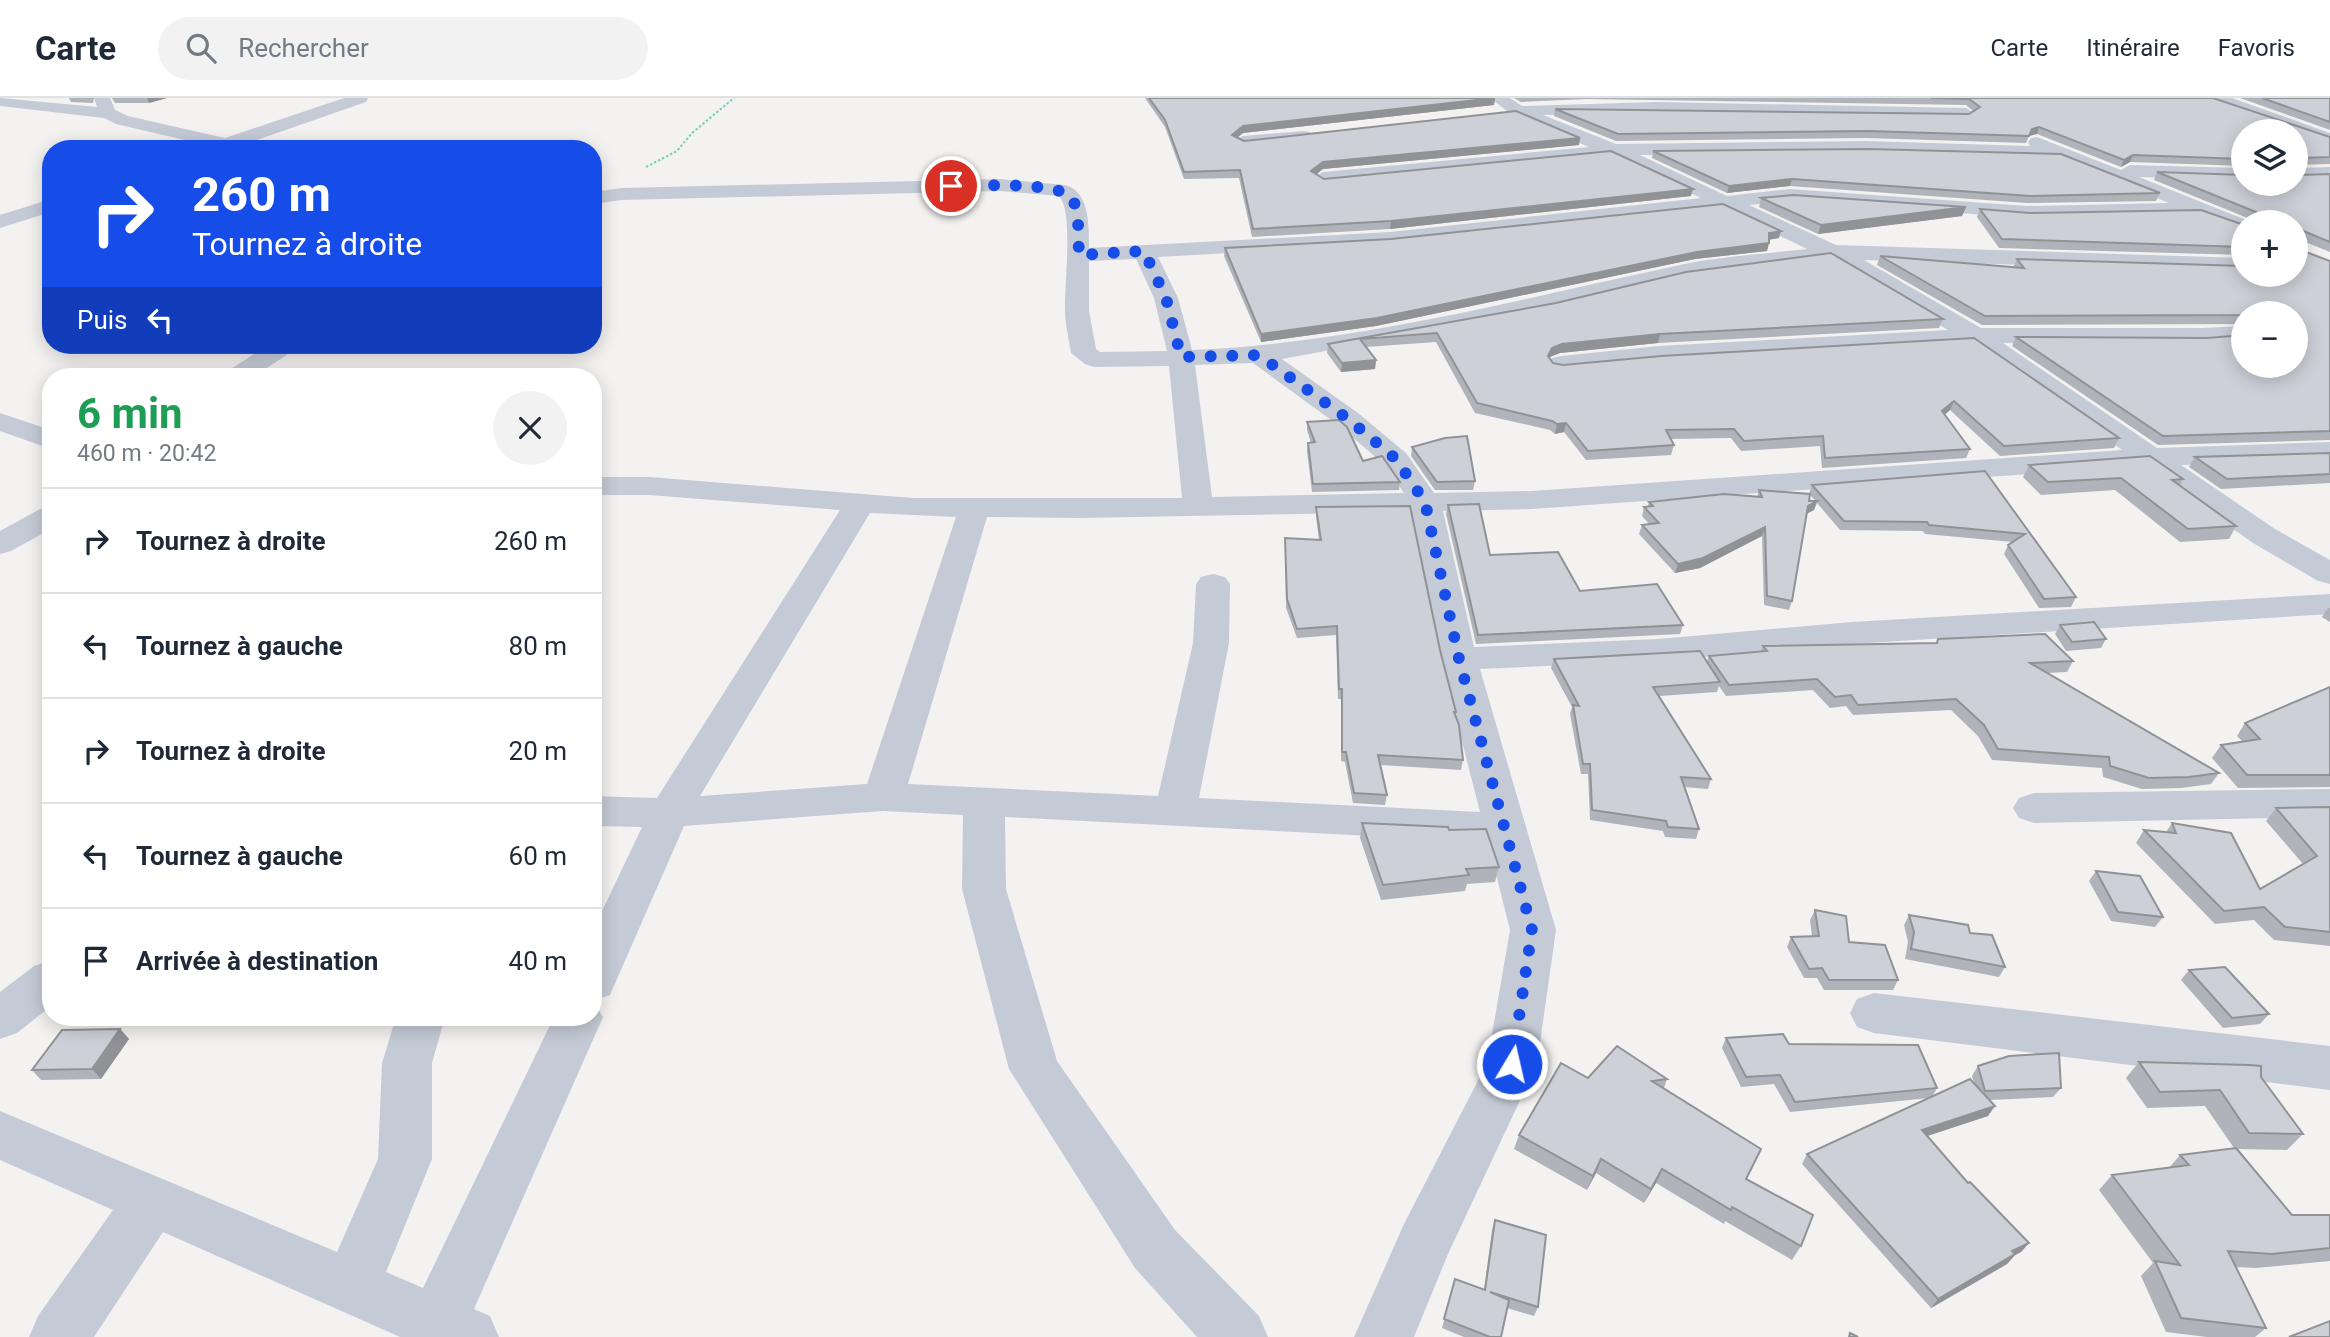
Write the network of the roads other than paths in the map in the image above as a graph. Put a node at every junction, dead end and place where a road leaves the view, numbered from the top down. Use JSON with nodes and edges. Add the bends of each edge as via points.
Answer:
{"nodes":[{"id":1,"x":360,"y":98,"type":"edge"},
{"id":2,"x":1928,"y":98,"type":"edge"},
{"id":3,"x":2216,"y":98,"type":"edge"},
{"id":4,"x":0,"y":101,"type":"edge"},
{"id":5,"x":105,"y":106,"type":"edge"},
{"id":6,"x":1501,"y":107,"type":"edge"},
{"id":7,"x":1966,"y":113,"type":"junction"},
{"id":8,"x":2262,"y":114,"type":"junction"},
{"id":9,"x":2330,"y":119,"type":"edge"},
{"id":10,"x":1987,"y":122,"type":"edge"},
{"id":11,"x":2011,"y":132,"type":"edge"},
{"id":12,"x":1327,"y":133,"type":"edge"},
{"id":13,"x":2330,"y":139,"type":"edge"},
{"id":14,"x":195,"y":140,"type":"edge"},
{"id":15,"x":237,"y":140,"type":"edge"},
{"id":16,"x":1244,"y":141,"type":"edge"},
{"id":17,"x":1613,"y":150,"type":"junction"},
{"id":18,"x":2061,"y":152,"type":"junction"},
{"id":19,"x":2107,"y":170,"type":"junction"},
{"id":20,"x":2330,"y":173,"type":"edge"},
{"id":21,"x":2231,"y":174,"type":"edge"},
{"id":22,"x":2308,"y":174,"type":"edge"},
{"id":23,"x":1323,"y":178,"type":"edge"},
{"id":24,"x":602,"y":197,"type":"edge"},
{"id":25,"x":1728,"y":203,"type":"junction"},
{"id":26,"x":42,"y":208,"type":"edge"},
{"id":27,"x":2199,"y":209,"type":"junction"},
{"id":28,"x":0,"y":222,"type":"edge"},
{"id":29,"x":2231,"y":222,"type":"edge"},
{"id":30,"x":1144,"y":251,"type":"junction"},
{"id":31,"x":1833,"y":252,"type":"junction"},
{"id":32,"x":1079,"y":255,"type":"junction"},
{"id":33,"x":2231,"y":265,"type":"edge"},
{"id":34,"x":2231,"y":334,"type":"edge"},
{"id":35,"x":1976,"y":337,"type":"junction"},
{"id":36,"x":271,"y":354,"type":"edge"},
{"id":37,"x":1259,"y":355,"type":"junction"},
{"id":38,"x":1181,"y":357,"type":"junction"},
{"id":39,"x":1561,"y":364,"type":"edge"},
{"id":40,"x":250,"y":368,"type":"edge"},
{"id":41,"x":0,"y":421,"type":"edge"},
{"id":42,"x":42,"y":437,"type":"edge"},
{"id":43,"x":2330,"y":451,"type":"edge"},
{"id":44,"x":2153,"y":457,"type":"junction"},
{"id":45,"x":602,"y":493,"type":"edge"},
{"id":46,"x":861,"y":502,"type":"junction"},
{"id":47,"x":1425,"y":502,"type":"junction"},
{"id":48,"x":1198,"y":505,"type":"junction"},
{"id":49,"x":975,"y":507,"type":"junction"},
{"id":50,"x":42,"y":521,"type":"edge"},
{"id":51,"x":0,"y":544,"type":"edge"},
{"id":52,"x":2330,"y":574,"type":"edge"},
{"id":53,"x":1213,"y":584,"type":"dead end"},
{"id":54,"x":2330,"y":604,"type":"edge"},
{"id":55,"x":1459,"y":659,"type":"junction"},
{"id":56,"x":883,"y":797,"type":"junction"},
{"id":57,"x":984,"y":801,"type":"junction"},
{"id":58,"x":2330,"y":803,"type":"edge"},
{"id":59,"x":2034,"y":808,"type":"dead end"},
{"id":60,"x":602,"y":811,"type":"edge"},
{"id":61,"x":1175,"y":811,"type":"junction"},
{"id":62,"x":669,"y":813,"type":"junction"},
{"id":63,"x":1505,"y":828,"type":"junction"},
{"id":64,"x":602,"y":962,"type":"edge"},
{"id":65,"x":42,"y":986,"type":"edge"},
{"id":66,"x":1874,"y":1013,"type":"dead end"},
{"id":67,"x":0,"y":1019,"type":"edge"},
{"id":68,"x":418,"y":1026,"type":"edge"},
{"id":69,"x":574,"y":1026,"type":"edge"},
{"id":70,"x":2330,"y":1068,"type":"edge"},
{"id":71,"x":0,"y":1135,"type":"edge"},
{"id":72,"x":153,"y":1200,"type":"junction"},
{"id":73,"x":352,"y":1285,"type":"junction"},
{"id":74,"x":454,"y":1329,"type":"edge"},
{"id":75,"x":59,"y":1337,"type":"edge"},
{"id":76,"x":1238,"y":1337,"type":"edge"},
{"id":77,"x":1384,"y":1337,"type":"edge"}],
"edges":[{"from":1,"to":15,"type":"street"},
{"from":2,"to":7,"type":"street"},
{"from":3,"to":8,"type":"street"},
{"from":4,"to":5,"type":"street"},
{"from":5,"to":14,"type":"street","via":[[148,128]]},
{"from":6,"to":7,"type":"street"},
{"from":6,"to":17,"type":"street"},
{"from":7,"to":10,"type":"street"},
{"from":8,"to":9,"type":"street"},
{"from":8,"to":13,"type":"street"},
{"from":11,"to":18,"type":"street"},
{"from":12,"to":16,"type":"street"},
{"from":17,"to":18,"type":"street"},
{"from":17,"to":23,"type":"street"},
{"from":17,"to":25,"type":"street"},
{"from":18,"to":19,"type":"street"},
{"from":19,"to":21,"type":"street"},
{"from":19,"to":27,"type":"street"},
{"from":20,"to":22,"type":"street"},
{"from":24,"to":32,"type":"street","via":[[1042,188],[1065,191],[1073,199]]},
{"from":25,"to":27,"type":"street","via":[[1790,195],[2027,212]]},
{"from":25,"to":30,"type":"street","via":[[1390,238]]},
{"from":25,"to":31,"type":"street"},
{"from":26,"to":28,"type":"street"},
{"from":27,"to":29,"type":"street"},
{"from":30,"to":32,"type":"street"},
{"from":30,"to":38,"type":"street","via":[[1166,298]]},
{"from":31,"to":33,"type":"street"},
{"from":31,"to":35,"type":"street"},
{"from":31,"to":37,"type":"street","via":[[1683,271],[1554,302]]},
{"from":32,"to":38,"type":"street","via":[[1077,311],[1084,353],[1114,361]]},
{"from":34,"to":35,"type":"street"},
{"from":35,"to":39,"type":"street","via":[[1658,354]]},
{"from":35,"to":44,"type":"street"},
{"from":36,"to":40,"type":"street"},
{"from":37,"to":38,"type":"street"},
{"from":37,"to":47,"type":"street","via":[[1396,459]]},
{"from":38,"to":48,"type":"street"},
{"from":41,"to":42,"type":"street"},
{"from":43,"to":44,"type":"street"},
{"from":44,"to":47,"type":"street","via":[[1532,500]]},
{"from":44,"to":52,"type":"street","via":[[2264,536]]},
{"from":45,"to":46,"type":"street","via":[[649,485]]},
{"from":46,"to":49,"type":"street"},
{"from":46,"to":62,"type":"street"},
{"from":47,"to":48,"type":"street"},
{"from":47,"to":55,"type":"street"},
{"from":48,"to":49,"type":"street"},
{"from":49,"to":56,"type":"street"},
{"from":50,"to":51,"type":"street"},
{"from":53,"to":61,"type":"street","via":[[1211,643]]},
{"from":54,"to":55,"type":"street","via":[[1852,633],[1658,650]]},
{"from":55,"to":63,"type":"street"},
{"from":56,"to":57,"type":"street"},
{"from":56,"to":62,"type":"street"},
{"from":57,"to":61,"type":"street"},
{"from":57,"to":76,"type":"street","via":[[984,889],[1034,1069],[1155,1249]]},
{"from":58,"to":59,"type":"street"},
{"from":60,"to":62,"type":"street"},
{"from":61,"to":63,"type":"street"},
{"from":62,"to":64,"type":"street"},
{"from":63,"to":77,"type":"street","via":[[1532,930],[1512,1064],[1424,1243]]},
{"from":65,"to":67,"type":"street"},
{"from":66,"to":70,"type":"street"},
{"from":68,"to":73,"type":"street","via":[[407,1063],[405,1159]]},
{"from":69,"to":74,"type":"street"},
{"from":71,"to":72,"type":"street"},
{"from":72,"to":73,"type":"street"},
{"from":72,"to":75,"type":"street"},
{"from":73,"to":74,"type":"street"}]}
